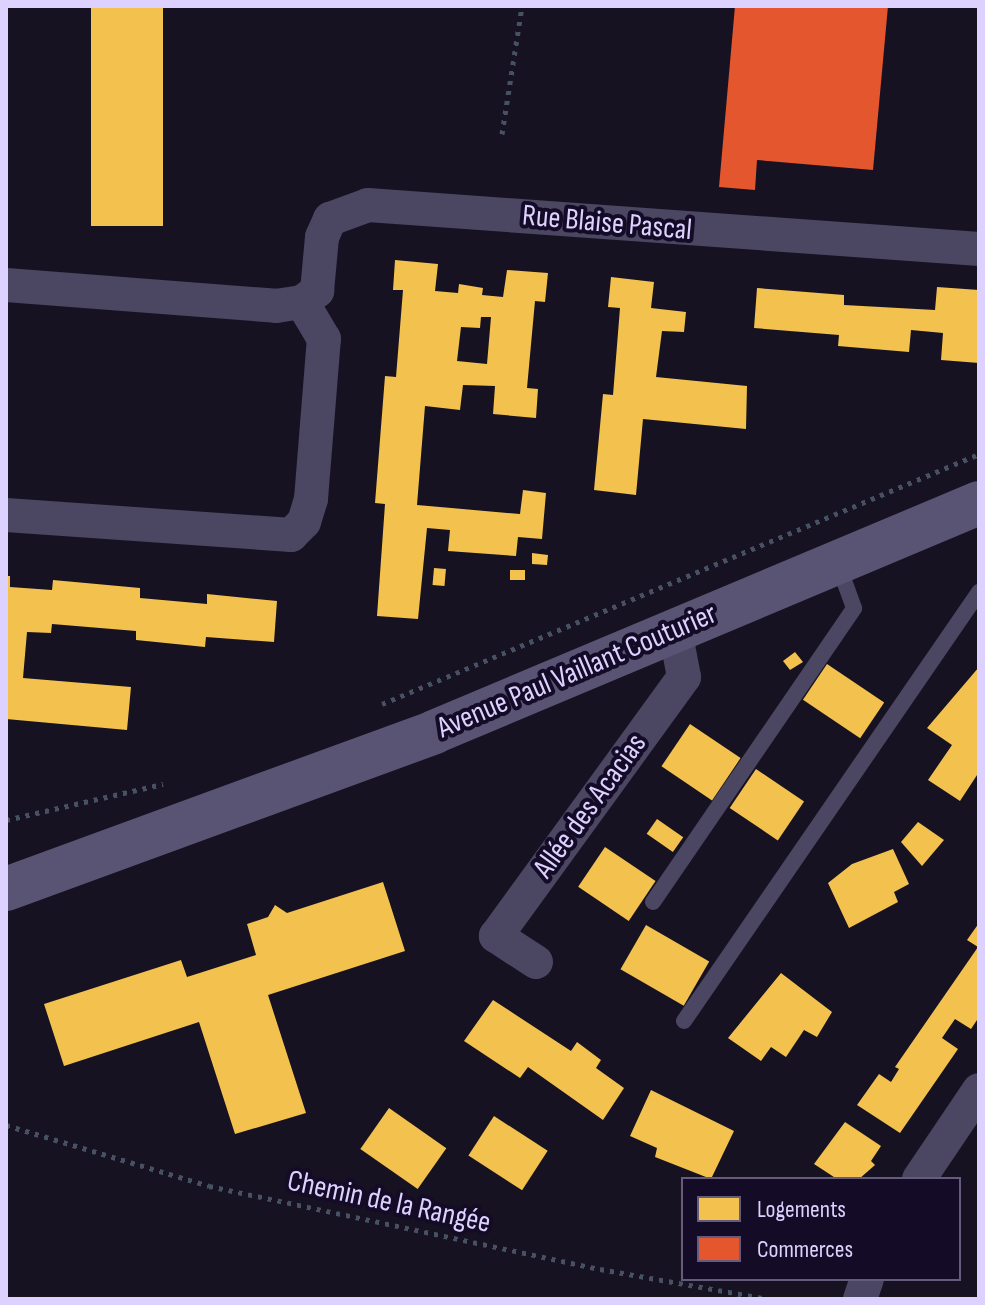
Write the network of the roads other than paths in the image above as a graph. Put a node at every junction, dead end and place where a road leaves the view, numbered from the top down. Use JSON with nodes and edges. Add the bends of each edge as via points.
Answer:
{"nodes":[{"id":1,"x":979,"y":249,"type":"edge"},
{"id":2,"x":6,"y":285,"type":"edge"},
{"id":3,"x":302,"y":302,"type":"junction"},
{"id":4,"x":979,"y":503,"type":"edge"},
{"id":5,"x":6,"y":515,"type":"edge"},
{"id":6,"x":837,"y":561,"type":"junction"},
{"id":7,"x":979,"y":592,"type":"edge"},
{"id":8,"x":675,"y":630,"type":"junction"},
{"id":9,"x":172,"y":831,"type":"junction"},
{"id":10,"x":6,"y":859,"type":"edge"},
{"id":11,"x":6,"y":889,"type":"edge"},
{"id":12,"x":653,"y":902,"type":"dead end"},
{"id":13,"x":536,"y":962,"type":"dead end"},
{"id":14,"x":684,"y":1021,"type":"dead end"},
{"id":15,"x":979,"y":1090,"type":"edge"},
{"id":16,"x":920,"y":1177,"type":"edge"}],
"edges":[{"from":1,"to":3,"type":"street","name":"Rue Blaise Pascal","via":[[368,205],[330,219],[322,237],[317,291]]},
{"from":2,"to":3,"type":"street","via":[[276,306]]},
{"from":3,"to":5,"type":"street","via":[[324,339],[311,499],[304,522],[291,535]]},
{"from":4,"to":6,"type":"street","name":"Avenue Paul Vaillant Couturier"},
{"from":6,"to":8,"type":"street","name":"Avenue Paul Vaillant Couturier"},
{"from":6,"to":12,"type":"lane","via":[[854,608]]},
{"from":7,"to":14,"type":"lane"},
{"from":8,"to":9,"type":"street","name":"Avenue Paul Vaillant Couturier","via":[[434,732]]},
{"from":8,"to":13,"type":"street","name":"Allée des Acacias","via":[[684,677],[496,936]]},
{"from":9,"to":10,"type":"street","name":"Avenue Paul Vaillant Couturier"},
{"from":9,"to":11,"type":"street","name":"Avenue Paul Vaillant Couturier"},
{"from":15,"to":16,"type":"street"}]}
